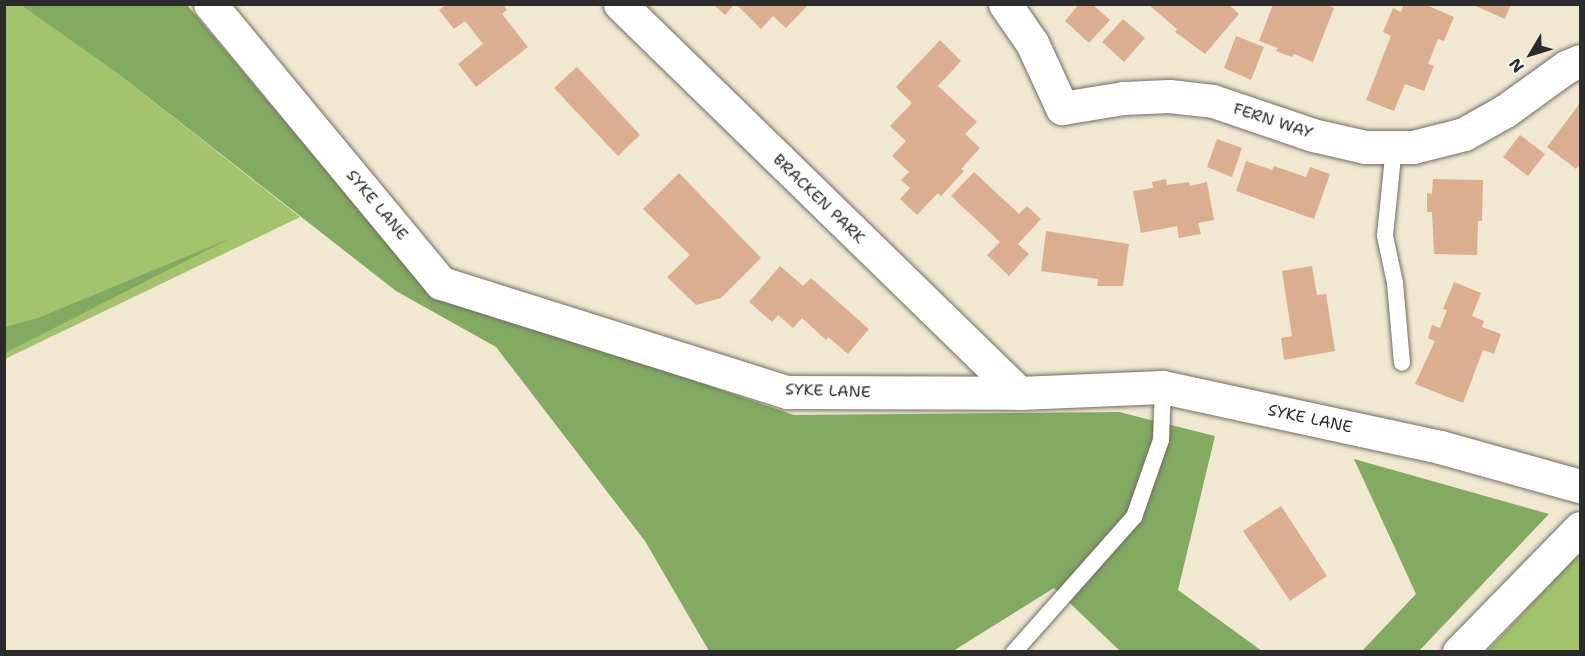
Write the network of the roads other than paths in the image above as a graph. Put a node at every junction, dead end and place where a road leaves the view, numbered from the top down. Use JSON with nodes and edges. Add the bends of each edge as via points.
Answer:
{"nodes":[{"id":1,"x":210,"y":4,"type":"edge"},
{"id":2,"x":620,"y":4,"type":"edge"},
{"id":3,"x":1005,"y":4,"type":"edge"},
{"id":4,"x":1581,"y":61,"type":"edge"},
{"id":5,"x":1394,"y":147,"type":"junction"},
{"id":6,"x":1402,"y":363,"type":"dead end"},
{"id":7,"x":1163,"y":387,"type":"junction"},
{"id":8,"x":1018,"y":393,"type":"junction"},
{"id":9,"x":1581,"y":486,"type":"edge"},
{"id":10,"x":1581,"y":528,"type":"edge"},
{"id":11,"x":1014,"y":651,"type":"edge"},
{"id":12,"x":1459,"y":651,"type":"edge"}],
"edges":[{"from":1,"to":8,"type":"street","name":"SYKE LANE","via":[[441,283],[787,392]]},
{"from":2,"to":8,"type":"street","name":"BRACKEN PARK"},
{"from":3,"to":5,"type":"street","name":"FERN WAY","via":[[1032,43],[1062,108],[1123,98],[1169,96],[1213,101],[1313,135],[1365,147]]},
{"from":4,"to":5,"type":"street","name":"FERN WAY","via":[[1464,134],[1413,147]]},
{"from":5,"to":6,"type":"lane","via":[[1385,236],[1395,283]]},
{"from":7,"to":8,"type":"street","name":"SYKE LANE"},
{"from":7,"to":9,"type":"street","name":"SYKE LANE","via":[[1440,447]]},
{"from":7,"to":11,"type":"lane","via":[[1161,440],[1134,517]]},
{"from":10,"to":12,"type":"street"}]}
